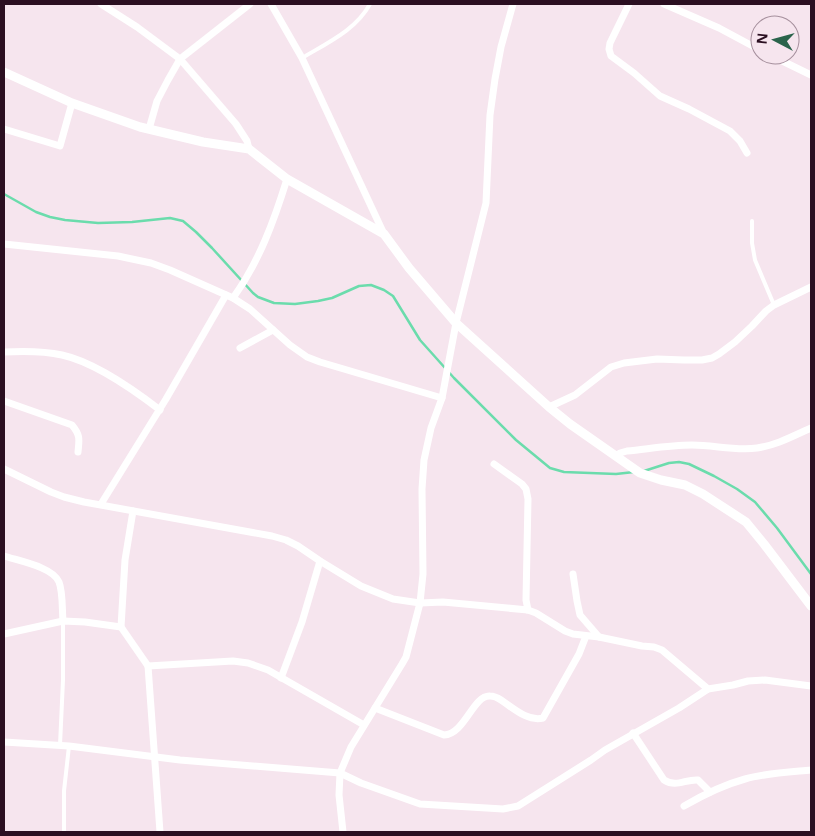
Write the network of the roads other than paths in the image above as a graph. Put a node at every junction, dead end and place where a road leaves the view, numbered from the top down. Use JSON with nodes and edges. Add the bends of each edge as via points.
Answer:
{"nodes":[{"id":1,"x":101,"y":4,"type":"edge"},
{"id":2,"x":250,"y":4,"type":"edge"},
{"id":3,"x":271,"y":4,"type":"edge"},
{"id":4,"x":370,"y":4,"type":"edge"},
{"id":5,"x":513,"y":4,"type":"edge"},
{"id":6,"x":630,"y":4,"type":"edge"},
{"id":7,"x":664,"y":4,"type":"edge"},
{"id":8,"x":750,"y":45,"type":"edge"},
{"id":9,"x":302,"y":58,"type":"junction"},
{"id":10,"x":180,"y":59,"type":"junction"},
{"id":11,"x":790,"y":65,"type":"edge"},
{"id":12,"x":4,"y":72,"type":"edge"},
{"id":13,"x":811,"y":75,"type":"edge"},
{"id":14,"x":72,"y":103,"type":"junction"},
{"id":15,"x":4,"y":129,"type":"edge"},
{"id":16,"x":149,"y":129,"type":"junction"},
{"id":17,"x":249,"y":149,"type":"junction"},
{"id":18,"x":747,"y":153,"type":"dead end"},
{"id":19,"x":287,"y":179,"type":"junction"},
{"id":20,"x":752,"y":221,"type":"dead end"},
{"id":21,"x":384,"y":234,"type":"junction"},
{"id":22,"x":4,"y":244,"type":"edge"},
{"id":23,"x":811,"y":287,"type":"edge"},
{"id":24,"x":229,"y":297,"type":"junction"},
{"id":25,"x":774,"y":305,"type":"junction"},
{"id":26,"x":456,"y":323,"type":"junction"},
{"id":27,"x":273,"y":330,"type":"junction"},
{"id":28,"x":240,"y":348,"type":"dead end"},
{"id":29,"x":4,"y":352,"type":"edge"},
{"id":30,"x":442,"y":398,"type":"junction"},
{"id":31,"x":4,"y":401,"type":"edge"},
{"id":32,"x":549,"y":407,"type":"junction"},
{"id":33,"x":160,"y":410,"type":"junction"},
{"id":34,"x":811,"y":428,"type":"edge"},
{"id":35,"x":78,"y":452,"type":"dead end"},
{"id":36,"x":619,"y":458,"type":"junction"},
{"id":37,"x":494,"y":464,"type":"dead end"},
{"id":38,"x":4,"y":469,"type":"edge"},
{"id":39,"x":101,"y":504,"type":"junction"},
{"id":40,"x":133,"y":511,"type":"junction"},
{"id":41,"x":4,"y":556,"type":"edge"},
{"id":42,"x":320,"y":561,"type":"junction"},
{"id":43,"x":573,"y":574,"type":"dead end"},
{"id":44,"x":420,"y":603,"type":"junction"},
{"id":45,"x":811,"y":606,"type":"edge"},
{"id":46,"x":528,"y":610,"type":"junction"},
{"id":47,"x":64,"y":621,"type":"junction"},
{"id":48,"x":121,"y":627,"type":"junction"},
{"id":49,"x":4,"y":634,"type":"edge"},
{"id":50,"x":586,"y":636,"type":"junction"},
{"id":51,"x":599,"y":637,"type":"junction"},
{"id":52,"x":148,"y":666,"type":"junction"},
{"id":53,"x":282,"y":678,"type":"junction"},
{"id":54,"x":811,"y":686,"type":"edge"},
{"id":55,"x":708,"y":688,"type":"junction"},
{"id":56,"x":375,"y":708,"type":"junction"},
{"id":57,"x":364,"y":725,"type":"junction"},
{"id":58,"x":633,"y":733,"type":"junction"},
{"id":59,"x":4,"y":742,"type":"edge"},
{"id":60,"x":60,"y":745,"type":"junction"},
{"id":61,"x":69,"y":746,"type":"junction"},
{"id":62,"x":154,"y":757,"type":"junction"},
{"id":63,"x":811,"y":770,"type":"edge"},
{"id":64,"x":340,"y":773,"type":"junction"},
{"id":65,"x":710,"y":792,"type":"junction"},
{"id":66,"x":684,"y":806,"type":"dead end"},
{"id":67,"x":64,"y":832,"type":"edge"},
{"id":68,"x":160,"y":832,"type":"edge"},
{"id":69,"x":343,"y":832,"type":"edge"}],
"edges":[{"from":1,"to":10,"type":"street"},
{"from":2,"to":10,"type":"street"},
{"from":3,"to":9,"type":"street"},
{"from":4,"to":9,"type":"lane","via":[[351,28]]},
{"from":5,"to":26,"type":"street","via":[[501,47],[490,115],[486,203]]},
{"from":6,"to":18,"type":"street","via":[[610,43],[611,56],[660,96],[730,131]]},
{"from":7,"to":8,"type":"street"},
{"from":9,"to":21,"type":"street"},
{"from":10,"to":16,"type":"street","via":[[157,101]]},
{"from":10,"to":17,"type":"street","via":[[236,124]]},
{"from":11,"to":13,"type":"street"},
{"from":12,"to":14,"type":"street"},
{"from":14,"to":15,"type":"street","via":[[60,146]]},
{"from":14,"to":16,"type":"street"},
{"from":16,"to":17,"type":"street"},
{"from":17,"to":19,"type":"street"},
{"from":19,"to":21,"type":"street"},
{"from":19,"to":24,"type":"street","via":[[269,231],[248,276],[241,288]]},
{"from":20,"to":25,"type":"lane","via":[[755,260]]},
{"from":21,"to":26,"type":"street"},
{"from":22,"to":24,"type":"street","via":[[118,256],[151,263]]},
{"from":23,"to":25,"type":"street"},
{"from":24,"to":27,"type":"street","via":[[250,309]]},
{"from":24,"to":33,"type":"street"},
{"from":25,"to":32,"type":"street","via":[[735,342],[712,358],[624,363],[611,367],[575,394]]},
{"from":26,"to":30,"type":"street"},
{"from":26,"to":32,"type":"street"},
{"from":27,"to":28,"type":"street"},
{"from":27,"to":30,"type":"street","via":[[307,357]]},
{"from":29,"to":33,"type":"street","via":[[45,353],[75,359],[140,394]]},
{"from":30,"to":44,"type":"street","via":[[424,460]]},
{"from":31,"to":35,"type":"street","via":[[72,425],[80,437]]},
{"from":32,"to":36,"type":"street"},
{"from":33,"to":39,"type":"street"},
{"from":34,"to":36,"type":"street","via":[[778,444],[756,448],[683,445],[623,451]]},
{"from":36,"to":45,"type":"street","via":[[649,477],[685,485],[746,522]]},
{"from":37,"to":46,"type":"street","via":[[526,489]]},
{"from":38,"to":39,"type":"street","via":[[64,497]]},
{"from":39,"to":40,"type":"street"},
{"from":40,"to":42,"type":"street","via":[[272,536],[298,546]]},
{"from":40,"to":48,"type":"street","via":[[125,560]]},
{"from":41,"to":47,"type":"street","via":[[48,570],[55,576],[60,586]]},
{"from":42,"to":44,"type":"street","via":[[377,593]]},
{"from":42,"to":53,"type":"street"},
{"from":43,"to":51,"type":"street","via":[[580,615]]},
{"from":44,"to":46,"type":"street"},
{"from":44,"to":56,"type":"street","via":[[406,656]]},
{"from":46,"to":50,"type":"street","via":[[565,631]]},
{"from":47,"to":48,"type":"street"},
{"from":47,"to":49,"type":"street"},
{"from":47,"to":60,"type":"lane"},
{"from":48,"to":52,"type":"street"},
{"from":50,"to":51,"type":"street"},
{"from":50,"to":56,"type":"street","via":[[543,718],[530,719],[497,698],[484,697],[455,731],[444,735]]},
{"from":51,"to":55,"type":"street","via":[[658,649]]},
{"from":52,"to":53,"type":"street","via":[[233,661],[258,666]]},
{"from":52,"to":62,"type":"street"},
{"from":53,"to":57,"type":"street"},
{"from":54,"to":55,"type":"street","via":[[765,680]]},
{"from":55,"to":58,"type":"street"},
{"from":56,"to":57,"type":"street"},
{"from":57,"to":64,"type":"street"},
{"from":58,"to":64,"type":"street","via":[[518,806],[503,809],[420,804]]},
{"from":58,"to":65,"type":"street","via":[[664,780],[677,783],[698,780]]},
{"from":59,"to":60,"type":"street"},
{"from":60,"to":61,"type":"street"},
{"from":61,"to":62,"type":"street"},
{"from":61,"to":67,"type":"lane"},
{"from":62,"to":64,"type":"street"},
{"from":62,"to":68,"type":"street"},
{"from":63,"to":65,"type":"street","via":[[766,774]]},
{"from":64,"to":69,"type":"street"},
{"from":65,"to":66,"type":"street"}]}
